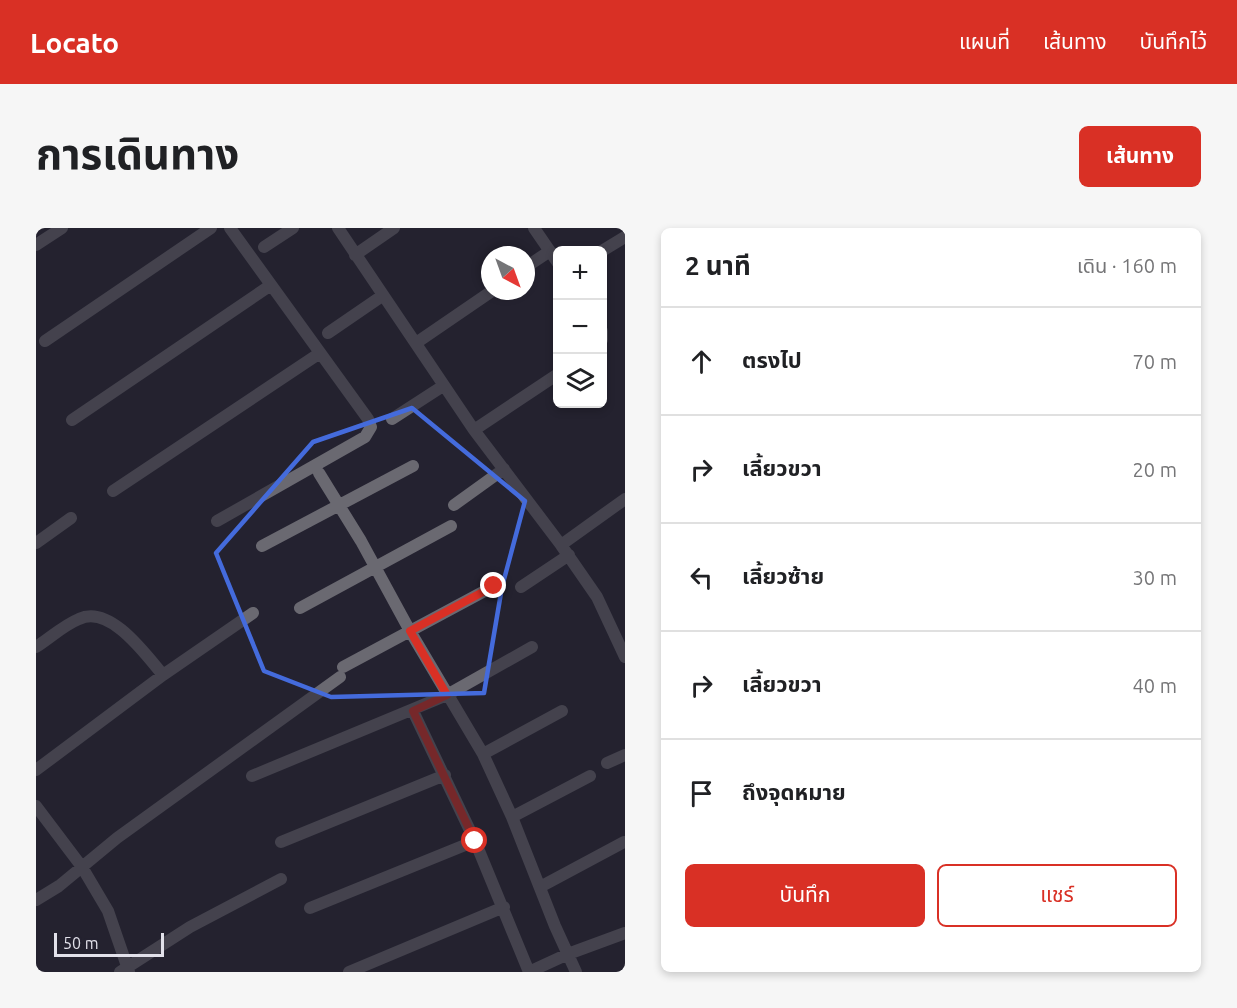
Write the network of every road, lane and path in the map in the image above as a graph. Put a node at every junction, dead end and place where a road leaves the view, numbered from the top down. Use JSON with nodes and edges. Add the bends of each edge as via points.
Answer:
{"nodes":[{"id":1,"x":62,"y":228,"type":"edge"},
{"id":2,"x":211,"y":228,"type":"edge"},
{"id":3,"x":230,"y":228,"type":"edge"},
{"id":4,"x":293,"y":228,"type":"edge"},
{"id":5,"x":338,"y":228,"type":"edge"},
{"id":6,"x":394,"y":228,"type":"edge"},
{"id":7,"x":534,"y":228,"type":"edge"},
{"id":8,"x":625,"y":237,"type":"edge"},
{"id":9,"x":36,"y":245,"type":"edge"},
{"id":10,"x":264,"y":247,"type":"dead end"},
{"id":11,"x":607,"y":248,"type":"edge"},
{"id":12,"x":550,"y":251,"type":"junction"},
{"id":13,"x":355,"y":255,"type":"junction"},
{"id":14,"x":553,"y":256,"type":"edge"},
{"id":15,"x":535,"y":261,"type":"edge"},
{"id":16,"x":271,"y":285,"type":"junction"},
{"id":17,"x":382,"y":296,"type":"junction"},
{"id":18,"x":481,"y":299,"type":"edge"},
{"id":19,"x":328,"y":333,"type":"dead end"},
{"id":20,"x":45,"y":341,"type":"dead end"},
{"id":21,"x":416,"y":344,"type":"junction"},
{"id":22,"x":320,"y":353,"type":"junction"},
{"id":23,"x":553,"y":377,"type":"edge"},
{"id":24,"x":443,"y":386,"type":"junction"},
{"id":25,"x":392,"y":419,"type":"dead end"},
{"id":26,"x":72,"y":420,"type":"dead end"},
{"id":27,"x":474,"y":430,"type":"junction"},
{"id":28,"x":413,"y":466,"type":"dead end"},
{"id":29,"x":504,"y":469,"type":"junction"},
{"id":30,"x":320,"y":473,"type":"dead end"},
{"id":31,"x":113,"y":491,"type":"dead end"},
{"id":32,"x":625,"y":499,"type":"edge"},
{"id":33,"x":339,"y":505,"type":"junction"},
{"id":34,"x":454,"y":505,"type":"dead end"},
{"id":35,"x":71,"y":518,"type":"dead end"},
{"id":36,"x":217,"y":521,"type":"dead end"},
{"id":37,"x":451,"y":526,"type":"dead end"},
{"id":38,"x":36,"y":543,"type":"edge"},
{"id":39,"x":262,"y":546,"type":"dead end"},
{"id":40,"x":565,"y":550,"type":"junction"},
{"id":41,"x":375,"y":568,"type":"junction"},
{"id":42,"x":494,"y":586,"type":"dead end"},
{"id":43,"x":521,"y":587,"type":"dead end"},
{"id":44,"x":300,"y":608,"type":"dead end"},
{"id":45,"x":253,"y":613,"type":"dead end"},
{"id":46,"x":410,"y":631,"type":"junction"},
{"id":47,"x":532,"y":646,"type":"dead end"},
{"id":48,"x":36,"y":647,"type":"edge"},
{"id":49,"x":625,"y":657,"type":"edge"},
{"id":50,"x":163,"y":675,"type":"junction"},
{"id":51,"x":447,"y":695,"type":"junction"},
{"id":52,"x":413,"y":711,"type":"junction"},
{"id":53,"x":562,"y":711,"type":"dead end"},
{"id":54,"x":483,"y":754,"type":"junction"},
{"id":55,"x":625,"y":755,"type":"edge"},
{"id":56,"x":607,"y":763,"type":"dead end"},
{"id":57,"x":36,"y":770,"type":"edge"},
{"id":58,"x":445,"y":775,"type":"junction"},
{"id":59,"x":252,"y":776,"type":"dead end"},
{"id":60,"x":590,"y":776,"type":"dead end"},
{"id":61,"x":36,"y":806,"type":"edge"},
{"id":62,"x":512,"y":818,"type":"junction"},
{"id":63,"x":475,"y":841,"type":"junction"},
{"id":64,"x":281,"y":842,"type":"dead end"},
{"id":65,"x":624,"y":842,"type":"edge"},
{"id":66,"x":82,"y":867,"type":"junction"},
{"id":67,"x":281,"y":879,"type":"dead end"},
{"id":68,"x":540,"y":886,"type":"junction"},
{"id":69,"x":36,"y":900,"type":"edge"},
{"id":70,"x":504,"y":907,"type":"junction"},
{"id":71,"x":310,"y":908,"type":"dead end"},
{"id":72,"x":625,"y":933,"type":"edge"},
{"id":73,"x":568,"y":954,"type":"junction"},
{"id":74,"x":125,"y":970,"type":"edge"},
{"id":75,"x":349,"y":972,"type":"edge"},
{"id":76,"x":529,"y":972,"type":"edge"},
{"id":77,"x":576,"y":972,"type":"edge"}],
"edges":[{"from":1,"to":9,"type":"street"},
{"from":2,"to":20,"type":"street"},
{"from":3,"to":16,"type":"street"},
{"from":4,"to":10,"type":"street"},
{"from":5,"to":13,"type":"street"},
{"from":6,"to":13,"type":"street"},
{"from":7,"to":12,"type":"street"},
{"from":8,"to":11,"type":"street"},
{"from":12,"to":14,"type":"street"},
{"from":12,"to":15,"type":"street"},
{"from":13,"to":17,"type":"street"},
{"from":16,"to":22,"type":"street"},
{"from":16,"to":26,"type":"street"},
{"from":17,"to":19,"type":"street"},
{"from":17,"to":21,"type":"street"},
{"from":18,"to":21,"type":"street"},
{"from":21,"to":24,"type":"street"},
{"from":22,"to":31,"type":"street"},
{"from":22,"to":36,"type":"street","via":[[368,419],[370,431]]},
{"from":23,"to":27,"type":"street"},
{"from":24,"to":25,"type":"street"},
{"from":24,"to":27,"type":"street"},
{"from":27,"to":29,"type":"street"},
{"from":28,"to":33,"type":"street"},
{"from":29,"to":34,"type":"street"},
{"from":29,"to":40,"type":"street"},
{"from":30,"to":33,"type":"street"},
{"from":32,"to":40,"type":"street"},
{"from":33,"to":39,"type":"street"},
{"from":33,"to":41,"type":"street"},
{"from":35,"to":38,"type":"street"},
{"from":37,"to":41,"type":"street"},
{"from":40,"to":43,"type":"street"},
{"from":40,"to":49,"type":"street","via":[[597,597]]},
{"from":41,"to":44,"type":"street"},
{"from":41,"to":46,"type":"street"},
{"from":42,"to":46,"type":"street"},
{"from":45,"to":50,"type":"street"},
{"from":46,"to":51,"type":"street"},
{"from":46,"to":66,"type":"street","via":[[342,672]]},
{"from":47,"to":51,"type":"street"},
{"from":48,"to":50,"type":"street","via":[[89,615],[131,638]]},
{"from":50,"to":57,"type":"street"},
{"from":51,"to":52,"type":"street"},
{"from":51,"to":54,"type":"street"},
{"from":52,"to":58,"type":"street"},
{"from":52,"to":59,"type":"street"},
{"from":53,"to":54,"type":"street"},
{"from":54,"to":62,"type":"street"},
{"from":55,"to":56,"type":"street"},
{"from":58,"to":63,"type":"street"},
{"from":58,"to":64,"type":"street"},
{"from":60,"to":62,"type":"street"},
{"from":61,"to":66,"type":"street"},
{"from":62,"to":68,"type":"street"},
{"from":63,"to":70,"type":"street"},
{"from":63,"to":71,"type":"street"},
{"from":65,"to":68,"type":"street"},
{"from":66,"to":69,"type":"street"},
{"from":66,"to":74,"type":"street","via":[[108,911]]},
{"from":67,"to":74,"type":"street","via":[[190,927]]},
{"from":68,"to":73,"type":"street"},
{"from":70,"to":75,"type":"street"},
{"from":70,"to":76,"type":"street"},
{"from":72,"to":73,"type":"street"},
{"from":73,"to":76,"type":"street"},
{"from":73,"to":77,"type":"street"}]}
